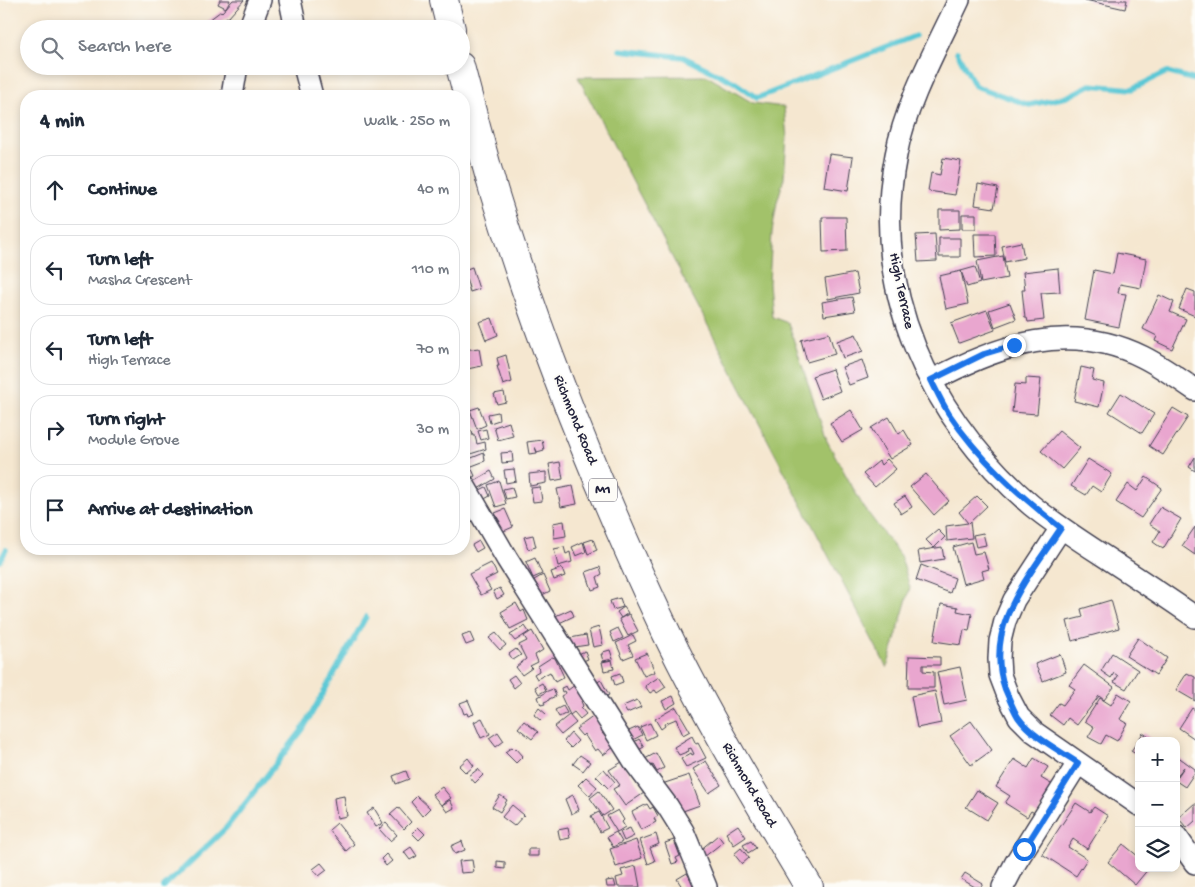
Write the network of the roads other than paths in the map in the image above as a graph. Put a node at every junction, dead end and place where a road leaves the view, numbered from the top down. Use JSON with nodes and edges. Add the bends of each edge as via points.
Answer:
{"nodes":[{"id":1,"x":260,"y":0,"type":"edge"},
{"id":2,"x":290,"y":0,"type":"edge"},
{"id":3,"x":444,"y":0,"type":"edge"},
{"id":4,"x":959,"y":0,"type":"edge"},
{"id":5,"x":252,"y":20,"type":"edge"},
{"id":6,"x":294,"y":20,"type":"edge"},
{"id":7,"x":449,"y":20,"type":"edge"},
{"id":8,"x":236,"y":75,"type":"edge"},
{"id":9,"x":306,"y":75,"type":"edge"},
{"id":10,"x":462,"y":75,"type":"edge"},
{"id":11,"x":233,"y":90,"type":"edge"},
{"id":12,"x":310,"y":90,"type":"edge"},
{"id":13,"x":467,"y":90,"type":"edge"},
{"id":14,"x":470,"y":103,"type":"edge"},
{"id":15,"x":931,"y":380,"type":"junction"},
{"id":16,"x":1195,"y":390,"type":"edge"},
{"id":17,"x":470,"y":495,"type":"edge"},
{"id":18,"x":1061,"y":528,"type":"junction"},
{"id":19,"x":1195,"y":617,"type":"edge"},
{"id":20,"x":1078,"y":763,"type":"junction"},
{"id":21,"x":1135,"y":802,"type":"edge"},
{"id":22,"x":1180,"y":842,"type":"edge"},
{"id":23,"x":1195,"y":863,"type":"edge"},
{"id":24,"x":706,"y":887,"type":"edge"},
{"id":25,"x":809,"y":887,"type":"edge"},
{"id":26,"x":1003,"y":887,"type":"edge"}],
"edges":[{"from":1,"to":5,"type":"street"},
{"from":2,"to":6,"type":"street"},
{"from":3,"to":7,"type":"highway"},
{"from":4,"to":15,"type":"street","name":"High Terrace","via":[[904,124],[890,193],[894,276],[908,331]]},
{"from":8,"to":11,"type":"street"},
{"from":9,"to":12,"type":"street"},
{"from":10,"to":13,"type":"highway","name":"Richmond Road","number":"M1"},
{"from":14,"to":25,"type":"highway","name":"Richmond Road","number":"M1","via":[[494,191],[538,326],[614,516],[708,712]]},
{"from":15,"to":16,"type":"street","via":[[984,354],[1014,345],[1058,339],[1119,347],[1144,357]]},
{"from":15,"to":18,"type":"street","name":"High Terrace","via":[[968,439],[1000,475]]},
{"from":17,"to":24,"type":"street","via":[[636,764],[684,831]]},
{"from":18,"to":19,"type":"street","name":"High Terrace"},
{"from":18,"to":20,"type":"street","via":[[1014,600],[1005,620],[1000,641],[1000,675],[1018,717]]},
{"from":20,"to":21,"type":"street"},
{"from":20,"to":26,"type":"street"},
{"from":22,"to":23,"type":"street"}]}
